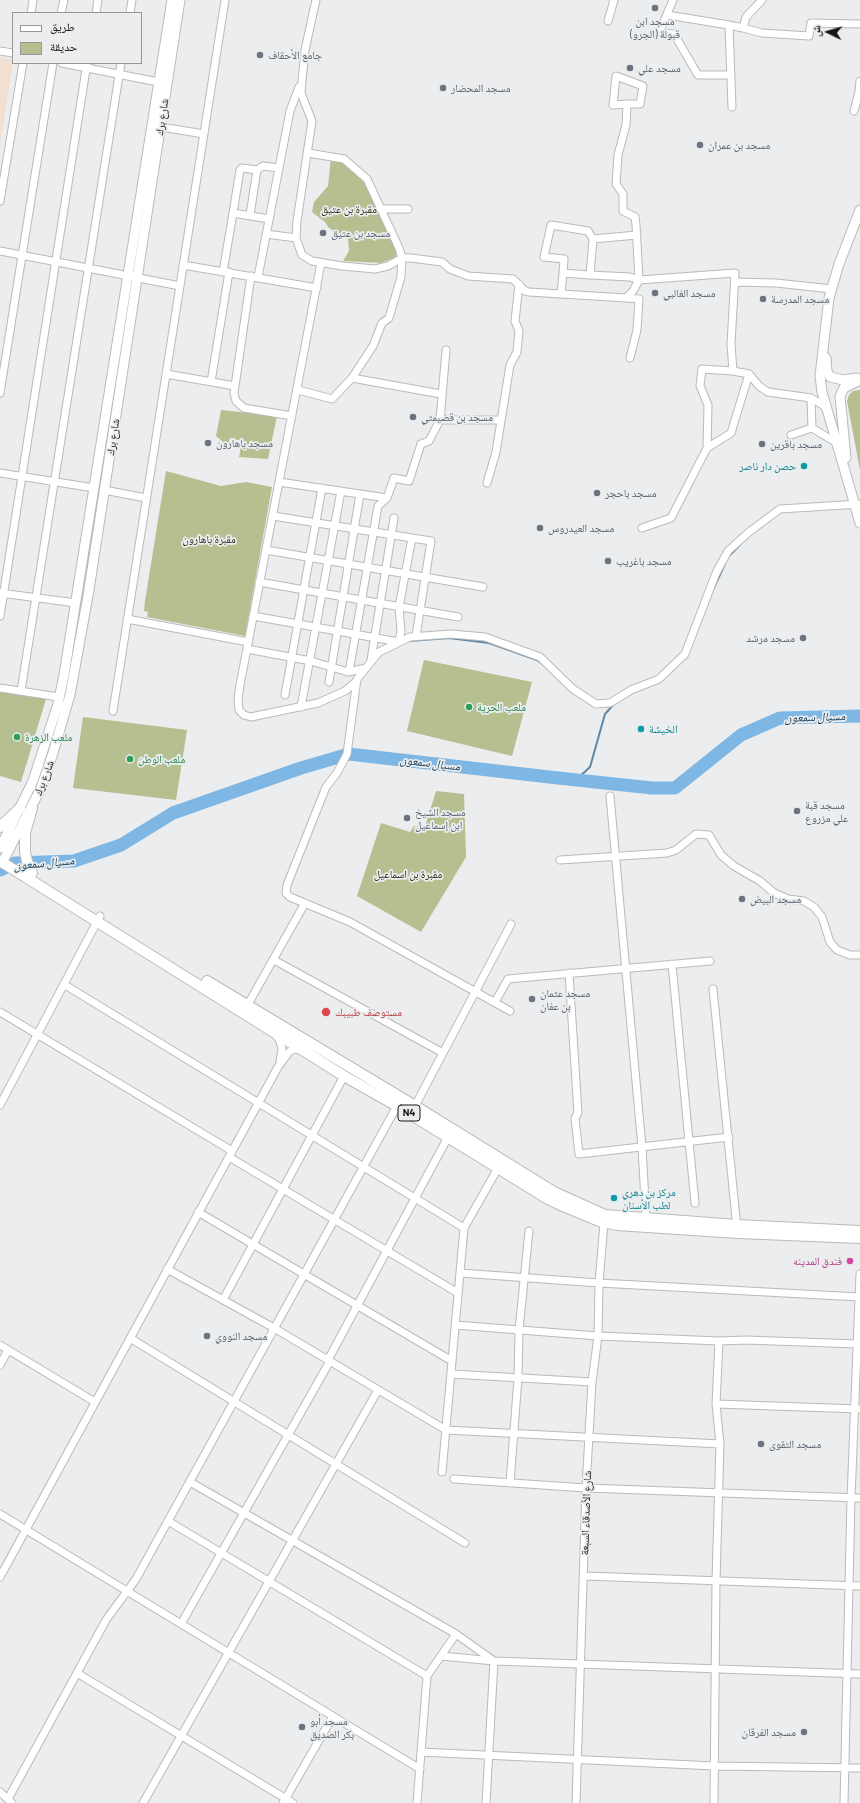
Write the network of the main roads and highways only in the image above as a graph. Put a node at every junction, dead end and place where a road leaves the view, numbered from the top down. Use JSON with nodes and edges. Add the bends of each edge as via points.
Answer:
{"nodes":[{"id":1,"x":172,"y":0,"type":"edge"},
{"id":2,"x":180,"y":0,"type":"edge"},
{"id":3,"x":860,"y":210,"type":"edge"},
{"id":4,"x":824,"y":339,"type":"junction"},
{"id":5,"x":860,"y":377,"type":"edge"},
{"id":6,"x":860,"y":380,"type":"edge"},
{"id":7,"x":849,"y":484,"type":"junction"},
{"id":8,"x":857,"y":504,"type":"edge"},
{"id":9,"x":860,"y":523,"type":"edge"},
{"id":10,"x":20,"y":808,"type":"junction"},
{"id":11,"x":32,"y":808,"type":"junction"},
{"id":12,"x":0,"y":827,"type":"edge"},
{"id":13,"x":0,"y":848,"type":"edge"},
{"id":14,"x":2,"y":859,"type":"edge"},
{"id":15,"x":32,"y":873,"type":"junction"},
{"id":16,"x":99,"y":918,"type":"junction"},
{"id":17,"x":450,"y":1133,"type":"junction"},
{"id":18,"x":737,"y":1229,"type":"junction"},
{"id":19,"x":860,"y":1231,"type":"edge"},
{"id":20,"x":860,"y":1238,"type":"edge"}],
"edges":[{"from":1,"to":10,"type":"main road","name":"شارع برك","via":[[59,697],[33,780]]},
{"from":2,"to":11,"type":"main road","name":"شارع برك","via":[[82,631],[70,695],[53,753]]},
{"from":3,"to":4,"type":"main road","via":[[829,298]]},
{"from":4,"to":5,"type":"main road","via":[[827,371],[830,377],[843,380]]},
{"from":4,"to":7,"type":"main road","via":[[820,376],[826,407]]},
{"from":6,"to":7,"type":"main road","via":[[844,388],[840,396]]},
{"from":7,"to":8,"type":"main road"},
{"from":8,"to":9,"type":"main road"},
{"from":10,"to":12,"type":"highway"},
{"from":10,"to":13,"type":"main road","name":"شارع برك"},
{"from":11,"to":14,"type":"main road","name":"شارع برك"},
{"from":11,"to":15,"type":"highway","via":[[25,833],[25,852]]},
{"from":14,"to":15,"type":"highway","number":"N4"},
{"from":14,"to":16,"type":"highway","number":"N4"},
{"from":15,"to":16,"type":"highway","number":"N4"},
{"from":16,"to":17,"type":"highway","number":"N4","via":[[415,1106]]},
{"from":16,"to":17,"type":"highway","number":"N4","via":[[344,1076]]},
{"from":17,"to":18,"type":"highway","number":"N4","via":[[554,1192],[605,1215]]},
{"from":17,"to":18,"type":"highway","number":"N4","via":[[498,1168],[548,1199],[604,1223]]},
{"from":18,"to":19,"type":"highway","number":"N4"},
{"from":18,"to":20,"type":"highway","number":"N4"}]}
